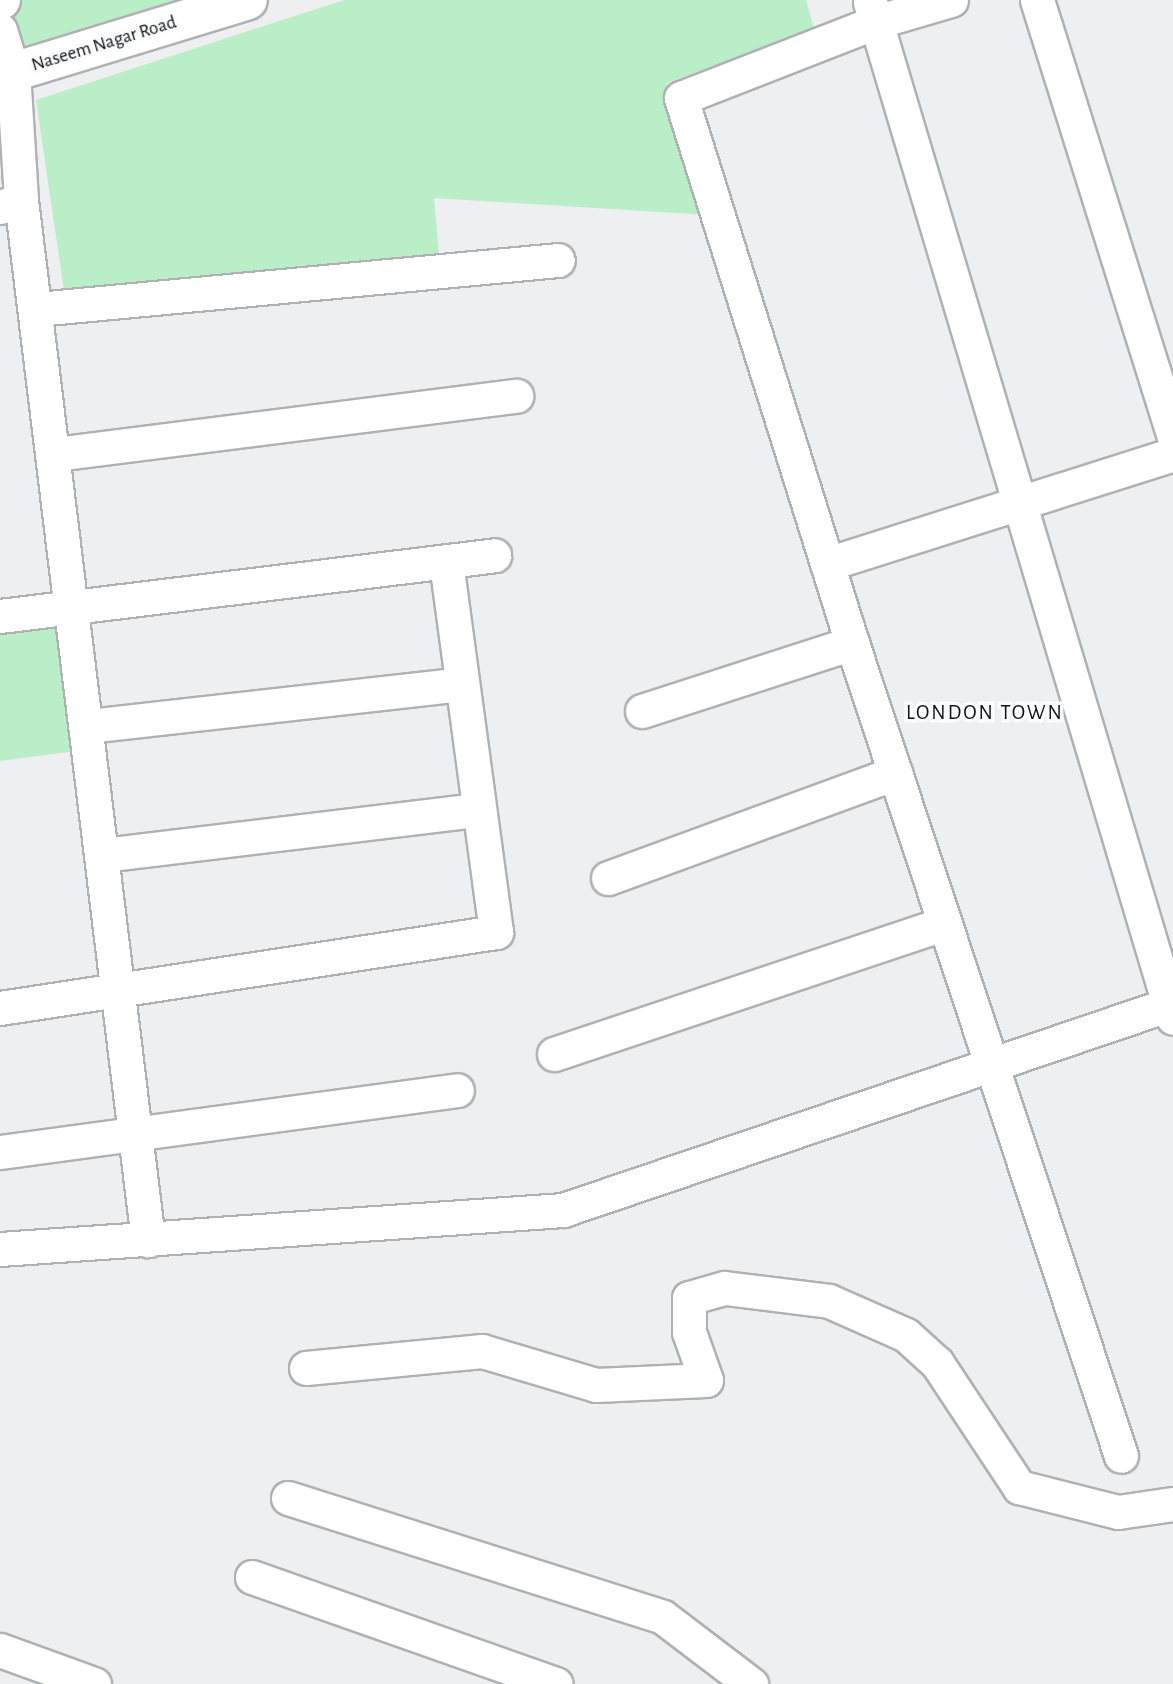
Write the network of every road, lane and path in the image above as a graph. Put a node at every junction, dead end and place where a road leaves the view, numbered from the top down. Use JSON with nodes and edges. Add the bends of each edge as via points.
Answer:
{"nodes":[{"id":1,"x":248,"y":0,"type":"edge"},
{"id":2,"x":951,"y":0,"type":"edge"},
{"id":3,"x":1037,"y":0,"type":"edge"},
{"id":4,"x":873,"y":11,"type":"edge"},
{"id":5,"x":0,"y":30,"type":"edge"},
{"id":6,"x":7,"y":74,"type":"edge"},
{"id":7,"x":11,"y":204,"type":"edge"},
{"id":8,"x":558,"y":260,"type":"dead end"},
{"id":9,"x":37,"y":309,"type":"junction"},
{"id":10,"x":516,"y":396,"type":"dead end"},
{"id":11,"x":1173,"y":434,"type":"edge"},
{"id":12,"x":55,"y":454,"type":"junction"},
{"id":13,"x":1173,"y":454,"type":"edge"},
{"id":14,"x":1020,"y":503,"type":"junction"},
{"id":15,"x":494,"y":555,"type":"dead end"},
{"id":16,"x":446,"y":561,"type":"junction"},
{"id":17,"x":827,"y":564,"type":"junction"},
{"id":18,"x":74,"y":606,"type":"junction"},
{"id":19,"x":0,"y":617,"type":"edge"},
{"id":20,"x":852,"y":643,"type":"junction"},
{"id":21,"x":461,"y":684,"type":"junction"},
{"id":22,"x":642,"y":711,"type":"dead end"},
{"id":23,"x":88,"y":726,"type":"junction"},
{"id":24,"x":895,"y":773,"type":"junction"},
{"id":25,"x":477,"y":810,"type":"junction"},
{"id":26,"x":104,"y":855,"type":"junction"},
{"id":27,"x":608,"y":878,"type":"dead end"},
{"id":28,"x":945,"y":923,"type":"junction"},
{"id":29,"x":120,"y":990,"type":"junction"},
{"id":30,"x":0,"y":1008,"type":"edge"},
{"id":31,"x":1172,"y":1009,"type":"edge"},
{"id":32,"x":554,"y":1054,"type":"dead end"},
{"id":33,"x":992,"y":1065,"type":"junction"},
{"id":34,"x":457,"y":1090,"type":"dead end"},
{"id":35,"x":137,"y":1130,"type":"junction"},
{"id":36,"x":0,"y":1152,"type":"edge"},
{"id":37,"x":148,"y":1240,"type":"junction"},
{"id":38,"x":0,"y":1249,"type":"edge"},
{"id":39,"x":306,"y":1368,"type":"dead end"},
{"id":40,"x":1121,"y":1456,"type":"dead end"},
{"id":41,"x":288,"y":1499,"type":"dead end"},
{"id":42,"x":1173,"y":1504,"type":"edge"},
{"id":43,"x":251,"y":1577,"type":"dead end"},
{"id":44,"x":0,"y":1650,"type":"edge"},
{"id":45,"x":94,"y":1684,"type":"edge"},
{"id":46,"x":556,"y":1684,"type":"edge"},
{"id":47,"x":751,"y":1684,"type":"edge"}],
"edges":[{"from":1,"to":6,"type":"main road","name":"Naseem Nagar Road"},
{"from":2,"to":4,"type":"street"},
{"from":3,"to":11,"type":"street"},
{"from":4,"to":14,"type":"street"},
{"from":4,"to":17,"type":"street","via":[[681,99]]},
{"from":5,"to":6,"type":"street"},
{"from":6,"to":7,"type":"street"},
{"from":7,"to":9,"type":"street"},
{"from":8,"to":9,"type":"street"},
{"from":9,"to":12,"type":"street"},
{"from":10,"to":12,"type":"street"},
{"from":12,"to":18,"type":"street"},
{"from":13,"to":14,"type":"street"},
{"from":14,"to":17,"type":"street"},
{"from":14,"to":31,"type":"street"},
{"from":15,"to":16,"type":"street"},
{"from":16,"to":18,"type":"street"},
{"from":16,"to":21,"type":"street"},
{"from":17,"to":20,"type":"street"},
{"from":18,"to":19,"type":"street"},
{"from":18,"to":23,"type":"street"},
{"from":20,"to":22,"type":"street"},
{"from":20,"to":24,"type":"street"},
{"from":21,"to":23,"type":"street"},
{"from":21,"to":25,"type":"street"},
{"from":23,"to":26,"type":"street"},
{"from":24,"to":27,"type":"street"},
{"from":24,"to":28,"type":"street"},
{"from":25,"to":26,"type":"street"},
{"from":25,"to":29,"type":"street","via":[[496,921],[491,934]]},
{"from":26,"to":29,"type":"street"},
{"from":28,"to":32,"type":"street"},
{"from":28,"to":33,"type":"street"},
{"from":29,"to":30,"type":"street"},
{"from":29,"to":35,"type":"street"},
{"from":31,"to":33,"type":"street"},
{"from":33,"to":37,"type":"street","via":[[563,1210]]},
{"from":33,"to":40,"type":"street"},
{"from":34,"to":35,"type":"street"},
{"from":35,"to":36,"type":"street"},
{"from":35,"to":37,"type":"street"},
{"from":37,"to":38,"type":"street"},
{"from":39,"to":42,"type":"street","via":[[482,1351],[596,1385],[706,1380],[689,1332],[689,1298],[725,1288],[793,1295],[864,1311],[906,1335],[965,1399],[1019,1487],[1058,1502],[1118,1512]]},
{"from":41,"to":47,"type":"street","via":[[663,1617]]},
{"from":43,"to":46,"type":"street"},
{"from":44,"to":45,"type":"street"}]}
